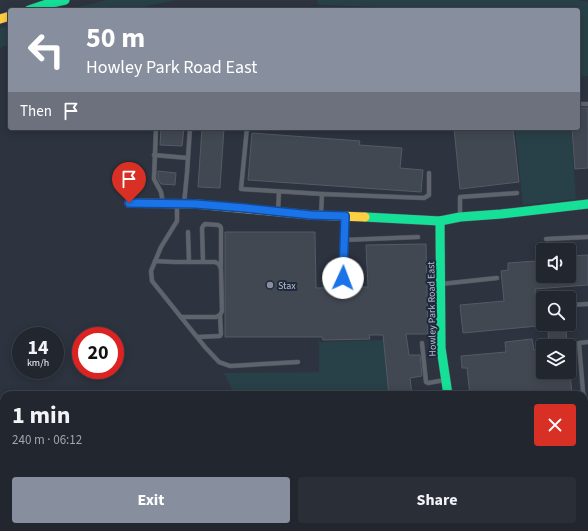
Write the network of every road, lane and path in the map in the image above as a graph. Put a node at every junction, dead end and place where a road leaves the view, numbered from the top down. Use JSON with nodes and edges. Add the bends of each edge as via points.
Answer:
{"nodes":[{"id":1,"x":65,"y":0,"type":"edge"},
{"id":2,"x":35,"y":8,"type":"edge"},
{"id":3,"x":581,"y":104,"type":"dead end"},
{"id":4,"x":588,"y":104,"type":"edge"},
{"id":5,"x":156,"y":130,"type":"edge"},
{"id":6,"x":190,"y":130,"type":"edge"},
{"id":7,"x":247,"y":130,"type":"edge"},
{"id":8,"x":154,"y":155,"type":"junction"},
{"id":9,"x":188,"y":158,"type":"junction"},
{"id":10,"x":430,"y":174,"type":"dead end"},
{"id":11,"x":279,"y":192,"type":"junction"},
{"id":12,"x":517,"y":193,"type":"dead end"},
{"id":13,"x":322,"y":194,"type":"junction"},
{"id":14,"x":129,"y":203,"type":"dead end"},
{"id":15,"x":164,"y":204,"type":"junction"},
{"id":16,"x":180,"y":204,"type":"junction"},
{"id":17,"x":588,"y":204,"type":"edge"},
{"id":18,"x":278,"y":212,"type":"junction"},
{"id":19,"x":321,"y":215,"type":"junction"},
{"id":20,"x":345,"y":216,"type":"junction"},
{"id":21,"x":460,"y":217,"type":"junction"},
{"id":22,"x":440,"y":221,"type":"junction"},
{"id":23,"x":188,"y":232,"type":"dead end"},
{"id":24,"x":418,"y":237,"type":"dead end"},
{"id":25,"x":588,"y":237,"type":"edge"},
{"id":26,"x":546,"y":239,"type":"dead end"},
{"id":27,"x":344,"y":240,"type":"junction"},
{"id":28,"x":155,"y":261,"type":"junction"},
{"id":29,"x":189,"y":262,"type":"junction"},
{"id":30,"x":203,"y":262,"type":"junction"},
{"id":31,"x":221,"y":269,"type":"junction"},
{"id":32,"x":343,"y":278,"type":"dead end"},
{"id":33,"x":497,"y":278,"type":"dead end"},
{"id":34,"x":441,"y":284,"type":"junction"},
{"id":35,"x":588,"y":304,"type":"edge"},
{"id":36,"x":576,"y":305,"type":"edge"},
{"id":37,"x":220,"y":315,"type":"junction"},
{"id":38,"x":181,"y":318,"type":"junction"},
{"id":39,"x":198,"y":337,"type":"junction"},
{"id":40,"x":588,"y":342,"type":"edge"},
{"id":41,"x":422,"y":343,"type":"dead end"},
{"id":42,"x":298,"y":362,"type":"dead end"},
{"id":43,"x":446,"y":380,"type":"junction"},
{"id":44,"x":447,"y":391,"type":"edge"},
{"id":45,"x":583,"y":391,"type":"edge"}],
"edges":[{"from":1,"to":2,"type":"main road"},
{"from":3,"to":4,"type":"lane"},
{"from":5,"to":8,"type":"lane"},
{"from":6,"to":9,"type":"lane"},
{"from":7,"to":11,"type":"lane","via":[[241,189]]},
{"from":8,"to":9,"type":"lane"},
{"from":8,"to":15,"type":"lane","via":[[154,179]]},
{"from":9,"to":16,"type":"lane"},
{"from":10,"to":13,"type":"lane","via":[[429,195],[424,198]]},
{"from":11,"to":13,"type":"lane"},
{"from":11,"to":18,"type":"lane"},
{"from":12,"to":21,"type":"lane","via":[[460,197]]},
{"from":13,"to":19,"type":"lane"},
{"from":14,"to":15,"type":"main road"},
{"from":15,"to":16,"type":"main road"},
{"from":16,"to":18,"type":"main road"},
{"from":16,"to":28,"type":"lane","via":[[177,220]]},
{"from":17,"to":21,"type":"main road"},
{"from":18,"to":19,"type":"main road"},
{"from":19,"to":20,"type":"main road"},
{"from":20,"to":22,"type":"main road"},
{"from":20,"to":27,"type":"lane"},
{"from":21,"to":22,"type":"main road"},
{"from":22,"to":34,"type":"main road","name":"Howley Park Road East"},
{"from":23,"to":29,"type":"lane"},
{"from":24,"to":27,"type":"lane"},
{"from":25,"to":26,"type":"lane"},
{"from":27,"to":32,"type":"lane"},
{"from":28,"to":29,"type":"lane"},
{"from":28,"to":38,"type":"lane","via":[[151,271],[152,282]]},
{"from":29,"to":30,"type":"lane"},
{"from":30,"to":31,"type":"lane","via":[[215,262]]},
{"from":30,"to":31,"type":"lane","via":[[202,228],[205,224],[218,225],[221,228]]},
{"from":31,"to":37,"type":"lane"},
{"from":33,"to":34,"type":"lane"},
{"from":34,"to":43,"type":"main road","name":"Howley Park Road East","via":[[441,348]]},
{"from":35,"to":36,"type":"lane"},
{"from":37,"to":38,"type":"lane"},
{"from":37,"to":39,"type":"lane","via":[[220,336]]},
{"from":38,"to":39,"type":"lane"},
{"from":39,"to":42,"type":"lane","via":[[219,362],[230,366]]},
{"from":40,"to":45,"type":"lane","via":[[579,343]]},
{"from":41,"to":43,"type":"lane","via":[[426,384]]},
{"from":43,"to":44,"type":"main road","name":"Howley Park Road East"}]}
